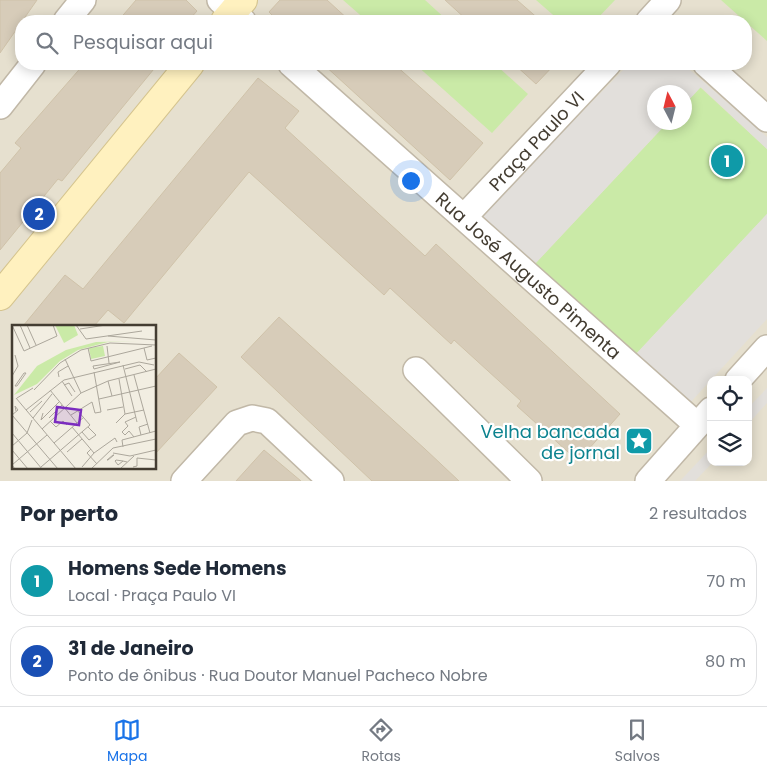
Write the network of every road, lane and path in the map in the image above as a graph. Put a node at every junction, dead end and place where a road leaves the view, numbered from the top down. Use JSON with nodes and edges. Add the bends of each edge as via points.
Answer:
{"nodes":[{"id":1,"x":83,"y":0,"type":"edge"},
{"id":2,"x":71,"y":15,"type":"edge"},
{"id":3,"x":28,"y":70,"type":"edge"},
{"id":4,"x":185,"y":70,"type":"edge"},
{"id":5,"x":299,"y":70,"type":"edge"},
{"id":6,"x":602,"y":70,"type":"edge"},
{"id":7,"x":713,"y":70,"type":"edge"},
{"id":8,"x":0,"y":106,"type":"edge"},
{"id":9,"x":767,"y":119,"type":"edge"},
{"id":10,"x":464,"y":217,"type":"junction"},
{"id":11,"x":0,"y":296,"type":"edge"},
{"id":12,"x":767,"y":348,"type":"edge"},
{"id":13,"x":416,"y":370,"type":"dead end"},
{"id":14,"x":742,"y":376,"type":"edge"},
{"id":15,"x":704,"y":418,"type":"edge"},
{"id":16,"x":184,"y":481,"type":"edge"},
{"id":17,"x":331,"y":481,"type":"edge"},
{"id":18,"x":529,"y":481,"type":"edge"},
{"id":19,"x":648,"y":481,"type":"edge"}],
"edges":[{"from":1,"to":2,"type":"street"},
{"from":3,"to":8,"type":"street"},
{"from":4,"to":11,"type":"street"},
{"from":5,"to":10,"type":"street","name":"Rua José Augusto Pimenta"},
{"from":6,"to":10,"type":"street","name":"Praça Paulo VI"},
{"from":7,"to":9,"type":"street"},
{"from":10,"to":15,"type":"street","name":"Rua José Augusto Pimenta"},
{"from":12,"to":14,"type":"street"},
{"from":13,"to":18,"type":"street"},
{"from":15,"to":19,"type":"street"},
{"from":16,"to":17,"type":"street","via":[[237,422],[252,418],[267,421]]}]}
